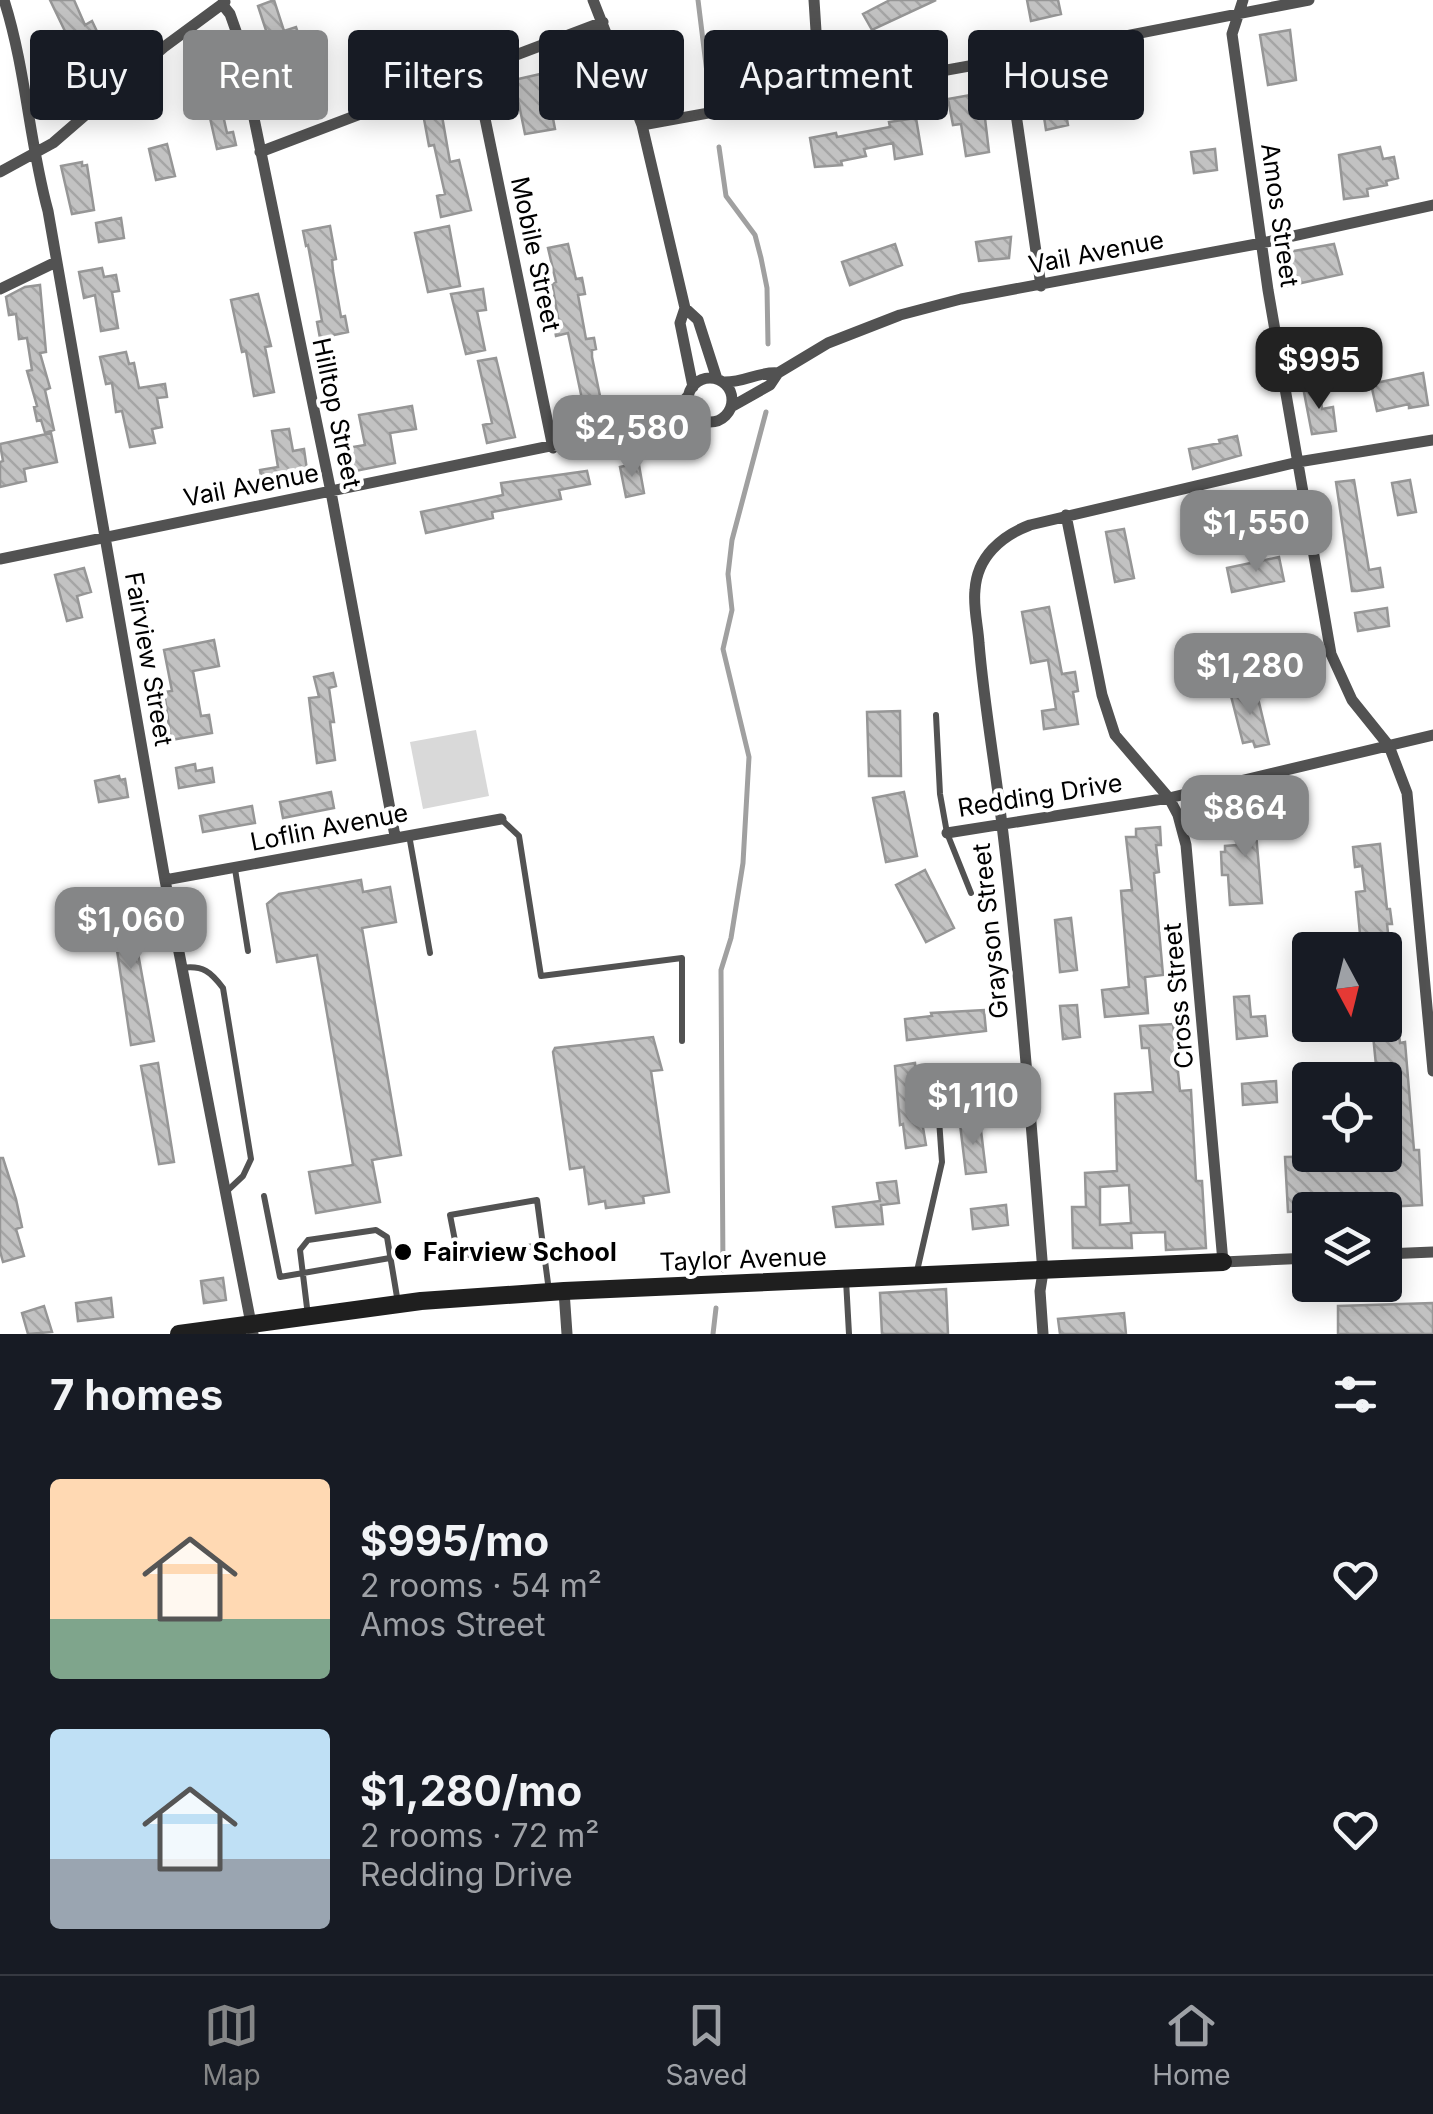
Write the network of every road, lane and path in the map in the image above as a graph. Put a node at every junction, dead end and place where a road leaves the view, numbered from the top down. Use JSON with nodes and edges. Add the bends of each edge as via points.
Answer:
{"nodes":[{"id":1,"x":4,"y":0,"type":"edge"},
{"id":2,"x":593,"y":0,"type":"edge"},
{"id":3,"x":814,"y":0,"type":"edge"},
{"id":4,"x":1244,"y":0,"type":"edge"},
{"id":5,"x":1308,"y":0,"type":"edge"},
{"id":6,"x":226,"y":2,"type":"edge"},
{"id":7,"x":1239,"y":16,"type":"junction"},
{"id":8,"x":603,"y":22,"type":"junction"},
{"id":9,"x":816,"y":30,"type":"edge"},
{"id":10,"x":1144,"y":34,"type":"edge"},
{"id":11,"x":519,"y":54,"type":"edge"},
{"id":12,"x":704,"y":113,"type":"edge"},
{"id":13,"x":348,"y":118,"type":"edge"},
{"id":14,"x":485,"y":120,"type":"edge"},
{"id":15,"x":1017,"y":120,"type":"edge"},
{"id":16,"x":642,"y":124,"type":"junction"},
{"id":17,"x":260,"y":152,"type":"junction"},
{"id":18,"x":34,"y":153,"type":"junction"},
{"id":19,"x":0,"y":172,"type":"edge"},
{"id":20,"x":1433,"y":205,"type":"edge"},
{"id":21,"x":1262,"y":243,"type":"junction"},
{"id":22,"x":56,"y":262,"type":"junction"},
{"id":23,"x":1041,"y":286,"type":"junction"},
{"id":24,"x":0,"y":288,"type":"edge"},
{"id":25,"x":686,"y":308,"type":"junction"},
{"id":26,"x":778,"y":373,"type":"junction"},
{"id":27,"x":720,"y":381,"type":"junction"},
{"id":28,"x":690,"y":391,"type":"junction"},
{"id":29,"x":732,"y":407,"type":"junction"},
{"id":30,"x":702,"y":422,"type":"junction"},
{"id":31,"x":628,"y":430,"type":"junction"},
{"id":32,"x":1433,"y":440,"type":"edge"},
{"id":33,"x":553,"y":448,"type":"junction"},
{"id":34,"x":1298,"y":462,"type":"junction"},
{"id":35,"x":331,"y":492,"type":"junction"},
{"id":36,"x":1066,"y":516,"type":"junction"},
{"id":37,"x":104,"y":537,"type":"junction"},
{"id":38,"x":0,"y":559,"type":"edge"},
{"id":39,"x":936,"y":715,"type":"dead end"},
{"id":40,"x":1433,"y":735,"type":"edge"},
{"id":41,"x":1389,"y":746,"type":"junction"},
{"id":42,"x":1168,"y":798,"type":"junction"},
{"id":43,"x":501,"y":819,"type":"joint"},
{"id":44,"x":1002,"y":825,"type":"junction"},
{"id":45,"x":947,"y":833,"type":"junction"},
{"id":46,"x":408,"y":834,"type":"junction"},
{"id":47,"x":394,"y":836,"type":"junction"},
{"id":48,"x":235,"y":868,"type":"junction"},
{"id":49,"x":165,"y":880,"type":"junction"},
{"id":50,"x":970,"y":893,"type":"dead end"},
{"id":51,"x":248,"y":951,"type":"dead end"},
{"id":52,"x":430,"y":953,"type":"dead end"},
{"id":53,"x":182,"y":968,"type":"junction"},
{"id":54,"x":682,"y":1041,"type":"dead end"},
{"id":55,"x":1433,"y":1071,"type":"edge"},
{"id":56,"x":984,"y":1074,"type":"dead end"},
{"id":57,"x":224,"y":1193,"type":"junction"},
{"id":58,"x":264,"y":1196,"type":"dead end"},
{"id":59,"x":543,"y":1245,"type":"junction"},
{"id":60,"x":1433,"y":1252,"type":"edge"},
{"id":61,"x":1402,"y":1253,"type":"edge"},
{"id":62,"x":390,"y":1258,"type":"junction"},
{"id":63,"x":1292,"y":1259,"type":"edge"},
{"id":64,"x":1223,"y":1262,"type":"junction"},
{"id":65,"x":1043,"y":1272,"type":"junction"},
{"id":66,"x":303,"y":1273,"type":"junction"},
{"id":67,"x":916,"y":1277,"type":"junction"},
{"id":68,"x":846,"y":1280,"type":"junction"},
{"id":69,"x":556,"y":1291,"type":"junction"},
{"id":70,"x":398,"y":1304,"type":"junction"},
{"id":71,"x":308,"y":1317,"type":"junction"},
{"id":72,"x":252,"y":1330,"type":"edge"},
{"id":73,"x":179,"y":1334,"type":"edge"},
{"id":74,"x":567,"y":1334,"type":"edge"},
{"id":75,"x":849,"y":1334,"type":"edge"},
{"id":76,"x":1043,"y":1334,"type":"edge"}],
"edges":[{"from":1,"to":18,"type":"street","name":"Fairview Street"},
{"from":2,"to":8,"type":"street"},
{"from":3,"to":9,"type":"street"},
{"from":4,"to":7,"type":"street","name":"Amos Street"},
{"from":5,"to":7,"type":"street"},
{"from":6,"to":17,"type":"street","name":"Hilltop Street"},
{"from":6,"to":18,"type":"street"},
{"from":7,"to":10,"type":"street"},
{"from":7,"to":21,"type":"street","name":"Amos Street","via":[[1232,34]]},
{"from":8,"to":11,"type":"street"},
{"from":8,"to":16,"type":"street"},
{"from":12,"to":16,"type":"street"},
{"from":13,"to":17,"type":"street"},
{"from":14,"to":33,"type":"street","name":"Mobile Street"},
{"from":15,"to":23,"type":"street"},
{"from":16,"to":25,"type":"street"},
{"from":17,"to":35,"type":"street","name":"Hilltop Street"},
{"from":18,"to":19,"type":"street"},
{"from":18,"to":22,"type":"street","name":"Fairview Street"},
{"from":20,"to":21,"type":"street","name":"Vail Avenue"},
{"from":21,"to":23,"type":"street","name":"Vail Avenue"},
{"from":21,"to":34,"type":"street","name":"Amos Street"},
{"from":22,"to":24,"type":"street"},
{"from":22,"to":37,"type":"street","name":"Fairview Street"},
{"from":23,"to":26,"type":"street","name":"Vail Avenue","via":[[900,315],[828,343]]},
{"from":25,"to":27,"type":"street","via":[[698,320]]},
{"from":25,"to":28,"type":"street","via":[[680,322]]},
{"from":26,"to":27,"type":"street","name":"Vail Avenue"},
{"from":26,"to":29,"type":"street","name":"Vail Avenue"},
{"from":27,"to":28,"type":"street","via":[[703,379]]},
{"from":27,"to":29,"type":"street"},
{"from":28,"to":30,"type":"street","via":[[690,411]]},
{"from":28,"to":31,"type":"street","name":"Vail Avenue","via":[[669,413]]},
{"from":29,"to":30,"type":"street","via":[[717,422]]},
{"from":30,"to":31,"type":"street","name":"Vail Avenue","via":[[642,434]]},
{"from":31,"to":33,"type":"street","name":"Vail Avenue"},
{"from":32,"to":34,"type":"street"},
{"from":33,"to":35,"type":"street","name":"Vail Avenue"},
{"from":34,"to":36,"type":"street"},
{"from":34,"to":41,"type":"street","name":"Amos Street","via":[[1331,654],[1352,700]]},
{"from":35,"to":37,"type":"street","name":"Vail Avenue"},
{"from":35,"to":47,"type":"street","name":"Hilltop Street"},
{"from":36,"to":42,"type":"street","name":"Cross Street","via":[[1115,735]]},
{"from":36,"to":44,"type":"street","name":"Grayson Street","via":[[1009,532],[992,547],[976,585]]},
{"from":37,"to":38,"type":"street","name":"Vail Avenue"},
{"from":37,"to":49,"type":"street","name":"Fairview Street"},
{"from":39,"to":45,"type":"lane"},
{"from":40,"to":41,"type":"street","name":"Redding Drive"},
{"from":41,"to":42,"type":"street","name":"Redding Drive"},
{"from":41,"to":55,"type":"street","name":"Amos Street","via":[[1406,793]]},
{"from":42,"to":44,"type":"street","name":"Redding Drive"},
{"from":42,"to":64,"type":"street","name":"Cross Street","via":[[1186,846],[1192,893]]},
{"from":43,"to":46,"type":"street","name":"Loflin Avenue"},
{"from":43,"to":54,"type":"lane","via":[[519,836],[541,976],[682,958]]},
{"from":44,"to":45,"type":"street","name":"Redding Drive"},
{"from":44,"to":65,"type":"street","name":"Grayson Street"},
{"from":45,"to":50,"type":"lane"},
{"from":46,"to":47,"type":"street","name":"Loflin Avenue"},
{"from":46,"to":52,"type":"lane"},
{"from":47,"to":48,"type":"street","name":"Loflin Avenue"},
{"from":48,"to":49,"type":"street","name":"Loflin Avenue"},
{"from":48,"to":51,"type":"lane"},
{"from":49,"to":53,"type":"street","name":"Fairview Street"},
{"from":53,"to":57,"type":"street","name":"Fairview Street"},
{"from":53,"to":57,"type":"lane","via":[[211,972],[223,988],[251,1159]]},
{"from":56,"to":67,"type":"lane","via":[[936,1077],[942,1162]]},
{"from":57,"to":72,"type":"street","name":"Fairview Street"},
{"from":58,"to":66,"type":"lane","via":[[280,1277]]},
{"from":59,"to":59,"type":"lane","via":[[537,1200],[450,1216],[458,1256]]},
{"from":59,"to":69,"type":"lane"},
{"from":60,"to":61,"type":"street"},
{"from":62,"to":66,"type":"lane"},
{"from":62,"to":66,"type":"lane","via":[[387,1236],[376,1230],[308,1240],[300,1250]]},
{"from":62,"to":70,"type":"lane"},
{"from":63,"to":64,"type":"street","name":"Taylor Avenue"},
{"from":64,"to":65,"type":"street","name":"Taylor Avenue"},
{"from":65,"to":67,"type":"street","name":"Taylor Avenue"},
{"from":65,"to":76,"type":"street","name":"Grayson Street"},
{"from":66,"to":71,"type":"lane"},
{"from":67,"to":68,"type":"street","name":"Taylor Avenue"},
{"from":68,"to":69,"type":"street","name":"Taylor Avenue"},
{"from":68,"to":75,"type":"lane"},
{"from":69,"to":70,"type":"street","name":"Taylor Avenue"},
{"from":69,"to":74,"type":"street"},
{"from":70,"to":71,"type":"street","name":"Taylor Avenue"},
{"from":71,"to":72,"type":"street","name":"Taylor Avenue"},
{"from":72,"to":73,"type":"street","name":"Taylor Avenue"}]}
